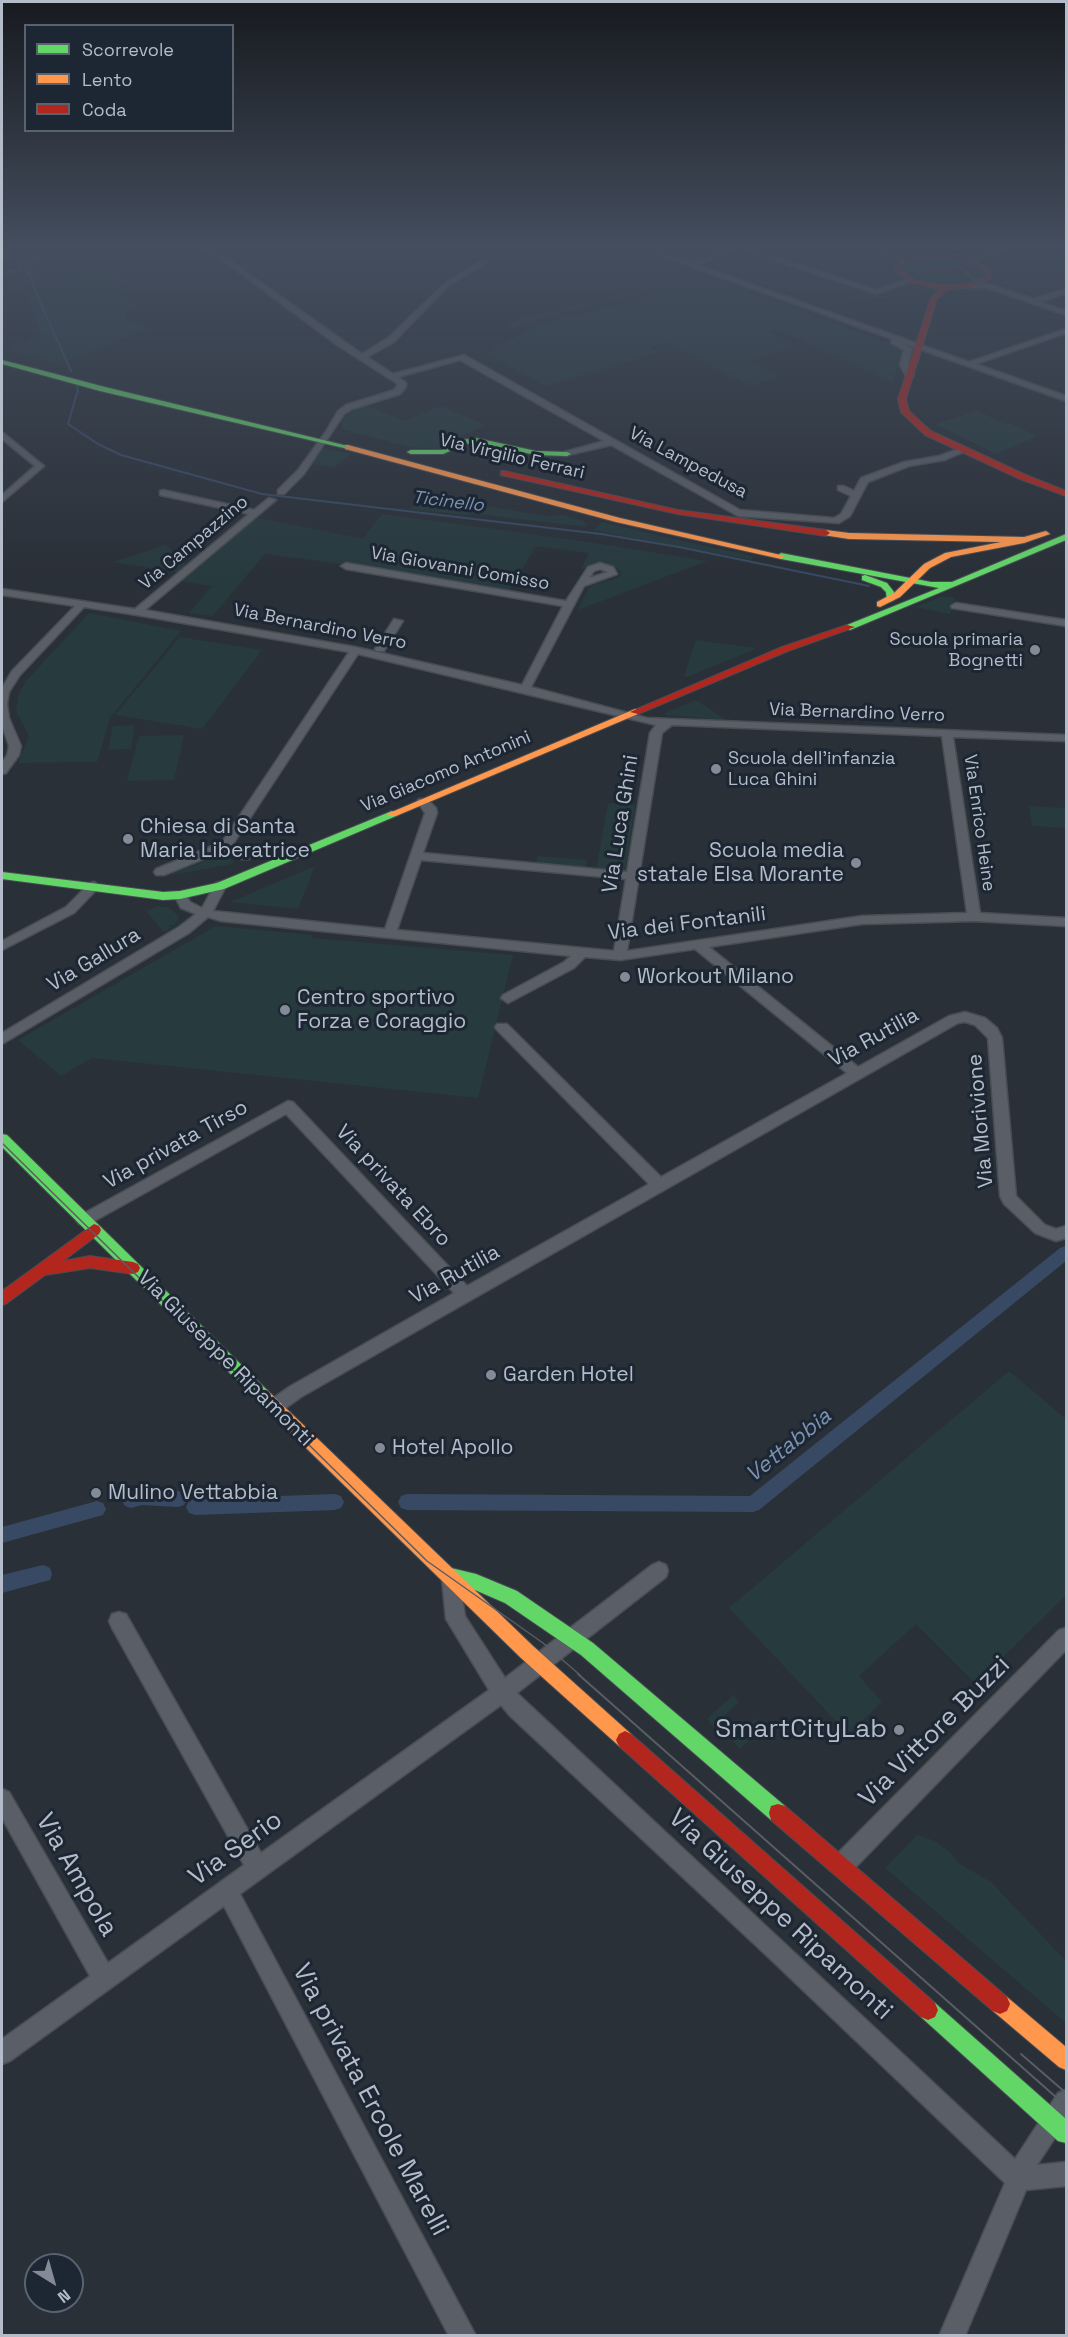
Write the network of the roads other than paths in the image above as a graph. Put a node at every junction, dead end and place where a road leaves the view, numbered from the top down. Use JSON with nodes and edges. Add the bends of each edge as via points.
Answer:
{"nodes":[{"id":1,"x":23,"y":359,"type":"edge"},
{"id":2,"x":368,"y":359,"type":"edge"},
{"id":3,"x":454,"y":359,"type":"edge"},
{"id":4,"x":465,"y":359,"type":"edge"},
{"id":5,"x":905,"y":359,"type":"edge"},
{"id":6,"x":915,"y":359,"type":"edge"},
{"id":7,"x":955,"y":359,"type":"edge"},
{"id":8,"x":983,"y":359,"type":"edge"},
{"id":9,"x":2,"y":362,"type":"edge"},
{"id":10,"x":969,"y":364,"type":"junction"},
{"id":11,"x":393,"y":376,"type":"junction"},
{"id":12,"x":910,"y":376,"type":"junction"},
{"id":13,"x":1066,"y":399,"type":"edge"},
{"id":14,"x":2,"y":435,"type":"edge"},
{"id":15,"x":326,"y":437,"type":"junction"},
{"id":16,"x":612,"y":442,"type":"junction"},
{"id":17,"x":964,"y":450,"type":"junction"},
{"id":18,"x":411,"y":452,"type":"junction"},
{"id":19,"x":567,"y":454,"type":"junction"},
{"id":20,"x":1023,"y":477,"type":"junction"},
{"id":21,"x":567,"y":488,"type":"junction"},
{"id":22,"x":841,"y":488,"type":"dead end"},
{"id":23,"x":281,"y":492,"type":"dead end"},
{"id":24,"x":163,"y":493,"type":"dead end"},
{"id":25,"x":1066,"y":494,"type":"edge"},
{"id":26,"x":857,"y":496,"type":"junction"},
{"id":27,"x":2,"y":499,"type":"edge"},
{"id":28,"x":272,"y":500,"type":"dead end"},
{"id":29,"x":1066,"y":502,"type":"edge"},
{"id":30,"x":256,"y":513,"type":"junction"},
{"id":31,"x":1066,"y":525,"type":"edge"},
{"id":32,"x":806,"y":531,"type":"junction"},
{"id":33,"x":849,"y":536,"type":"junction"},
{"id":34,"x":1066,"y":537,"type":"edge"},
{"id":35,"x":1024,"y":540,"type":"junction"},
{"id":36,"x":965,"y":551,"type":"junction"},
{"id":37,"x":791,"y":558,"type":"junction"},
{"id":38,"x":810,"y":562,"type":"junction"},
{"id":39,"x":346,"y":566,"type":"dead end"},
{"id":40,"x":983,"y":572,"type":"junction"},
{"id":41,"x":910,"y":581,"type":"junction"},
{"id":42,"x":580,"y":584,"type":"dead end"},
{"id":43,"x":953,"y":585,"type":"junction"},
{"id":44,"x":2,"y":592,"type":"edge"},
{"id":45,"x":890,"y":600,"type":"junction"},
{"id":46,"x":82,"y":604,"type":"junction"},
{"id":47,"x":568,"y":604,"type":"junction"},
{"id":48,"x":956,"y":606,"type":"dead end"},
{"id":49,"x":137,"y":612,"type":"junction"},
{"id":50,"x":398,"y":621,"type":"dead end"},
{"id":51,"x":1066,"y":622,"type":"edge"},
{"id":52,"x":380,"y":649,"type":"dead end"},
{"id":53,"x":785,"y":649,"type":"junction"},
{"id":54,"x":355,"y":650,"type":"junction"},
{"id":55,"x":525,"y":689,"type":"junction"},
{"id":56,"x":627,"y":715,"type":"junction"},
{"id":57,"x":647,"y":721,"type":"junction"},
{"id":58,"x":672,"y":721,"type":"junction"},
{"id":59,"x":656,"y":733,"type":"junction"},
{"id":60,"x":947,"y":734,"type":"junction"},
{"id":61,"x":1066,"y":738,"type":"edge"},
{"id":62,"x":2,"y":771,"type":"edge"},
{"id":63,"x":423,"y":801,"type":"junction"},
{"id":64,"x":226,"y":845,"type":"junction"},
{"id":65,"x":245,"y":856,"type":"dead end"},
{"id":66,"x":417,"y":856,"type":"junction"},
{"id":67,"x":279,"y":862,"type":"junction"},
{"id":68,"x":160,"y":872,"type":"dead end"},
{"id":69,"x":2,"y":876,"type":"edge"},
{"id":70,"x":633,"y":876,"type":"junction"},
{"id":71,"x":94,"y":886,"type":"junction"},
{"id":72,"x":220,"y":886,"type":"junction"},
{"id":73,"x":133,"y":891,"type":"junction"},
{"id":74,"x":180,"y":895,"type":"junction"},
{"id":75,"x":205,"y":913,"type":"junction"},
{"id":76,"x":974,"y":917,"type":"junction"},
{"id":77,"x":1066,"y":922,"type":"edge"},
{"id":78,"x":390,"y":933,"type":"junction"},
{"id":79,"x":741,"y":938,"type":"junction"},
{"id":80,"x":698,"y":945,"type":"junction"},
{"id":81,"x":2,"y":946,"type":"edge"},
{"id":82,"x":582,"y":952,"type":"junction"},
{"id":83,"x":620,"y":956,"type":"junction"},
{"id":84,"x":730,"y":970,"type":"junction"},
{"id":85,"x":508,"y":998,"type":"dead end"},
{"id":86,"x":954,"y":1019,"type":"joint"},
{"id":87,"x":502,"y":1027,"type":"dead end"},
{"id":88,"x":2,"y":1039,"type":"edge"},
{"id":89,"x":857,"y":1073,"type":"junction"},
{"id":90,"x":288,"y":1106,"type":"joint"},
{"id":91,"x":2,"y":1139,"type":"edge"},
{"id":92,"x":659,"y":1185,"type":"junction"},
{"id":93,"x":89,"y":1225,"type":"junction"},
{"id":94,"x":1066,"y":1232,"type":"edge"},
{"id":95,"x":133,"y":1268,"type":"junction"},
{"id":96,"x":28,"y":1279,"type":"junction"},
{"id":97,"x":466,"y":1295,"type":"junction"},
{"id":98,"x":2,"y":1299,"type":"edge"},
{"id":99,"x":274,"y":1407,"type":"junction"},
{"id":100,"x":659,"y":1571,"type":"dead end"},
{"id":101,"x":451,"y":1576,"type":"junction"},
{"id":102,"x":119,"y":1621,"type":"dead end"},
{"id":103,"x":573,"y":1638,"type":"junction"},
{"id":104,"x":1066,"y":1638,"type":"edge"},
{"id":105,"x":540,"y":1663,"type":"junction"},
{"id":106,"x":503,"y":1692,"type":"junction"},
{"id":107,"x":2,"y":1798,"type":"edge"},
{"id":108,"x":842,"y":1865,"type":"junction"},
{"id":109,"x":258,"y":1869,"type":"junction"},
{"id":110,"x":227,"y":1891,"type":"junction"},
{"id":111,"x":104,"y":1978,"type":"junction"},
{"id":112,"x":2,"y":2053,"type":"edge"},
{"id":113,"x":1066,"y":2060,"type":"edge"},
{"id":114,"x":1066,"y":2101,"type":"edge"},
{"id":115,"x":1059,"y":2127,"type":"edge"},
{"id":116,"x":1066,"y":2174,"type":"edge"},
{"id":117,"x":1018,"y":2179,"type":"junction"},
{"id":118,"x":463,"y":2336,"type":"edge"},
{"id":119,"x":952,"y":2336,"type":"edge"}],
"edges":[{"from":1,"to":15,"type":"main road","name":"Via Virgilio Ferrari"},
{"from":2,"to":11,"type":"street"},
{"from":3,"to":11,"type":"street","name":"Via Lampedusa"},
{"from":4,"to":16,"type":"street","name":"Via Lampedusa"},
{"from":5,"to":12,"type":"street"},
{"from":6,"to":12,"type":"main road"},
{"from":7,"to":10,"type":"street"},
{"from":8,"to":10,"type":"street"},
{"from":9,"to":15,"type":"main road","name":"Via Virgilio Ferrari"},
{"from":10,"to":13,"type":"street"},
{"from":11,"to":15,"type":"street","via":[[402,383],[397,392],[347,408]]},
{"from":12,"to":17,"type":"main road","via":[[902,401],[905,412],[925,430]]},
{"from":14,"to":27,"type":"street","via":[[40,466]]},
{"from":15,"to":18,"type":"main road","name":"Via Virgilio Ferrari"},
{"from":15,"to":23,"type":"street"},
{"from":15,"to":37,"type":"main road","name":"Via Virgilio Ferrari","via":[[619,520]]},
{"from":16,"to":19,"type":"street"},
{"from":16,"to":26,"type":"street","name":"Via Lampedusa","via":[[738,513],[836,521],[845,516]]},
{"from":17,"to":20,"type":"main road"},
{"from":17,"to":26,"type":"street","name":"Via Lampedusa","via":[[867,478]]},
{"from":18,"to":19,"type":"main road","via":[[443,452],[476,440],[536,453]]},
{"from":18,"to":21,"type":"main road","name":"Via Virgilio Ferrari"},
{"from":19,"to":21,"type":"main road","via":[[542,460],[532,471]]},
{"from":20,"to":25,"type":"main road"},
{"from":20,"to":29,"type":"main road"},
{"from":21,"to":32,"type":"main road","name":"Via Virgilio Ferrari","via":[[678,512]]},
{"from":22,"to":26,"type":"street"},
{"from":24,"to":30,"type":"street"},
{"from":28,"to":30,"type":"street","name":"Via Campazzino"},
{"from":30,"to":49,"type":"street","name":"Via Campazzino"},
{"from":31,"to":35,"type":"main road","name":"Via Giacomo Antonini"},
{"from":32,"to":33,"type":"main road","name":"Via Virgilio Ferrari"},
{"from":32,"to":38,"type":"main road","via":[[847,539],[859,554],[841,564]]},
{"from":33,"to":35,"type":"main road","name":"Via Virgilio Ferrari"},
{"from":33,"to":36,"type":"main road"},
{"from":34,"to":40,"type":"main road","name":"Via Giacomo Antonini"},
{"from":35,"to":36,"type":"main road","name":"Via Giacomo Antonini"},
{"from":36,"to":40,"type":"main road","via":[[980,559]]},
{"from":36,"to":41,"type":"main road","name":"Via Giacomo Antonini","via":[[933,562]]},
{"from":37,"to":38,"type":"main road","name":"Via Virgilio Ferrari"},
{"from":37,"to":45,"type":"main road","via":[[875,580],[889,590]]},
{"from":38,"to":41,"type":"main road","name":"Via Virgilio Ferrari"},
{"from":39,"to":47,"type":"street","name":"Via Giovanni Comisso"},
{"from":40,"to":43,"type":"main road","name":"Via Giacomo Antonini"},
{"from":41,"to":43,"type":"main road","name":"Via Giacomo Antonini"},
{"from":41,"to":45,"type":"main road","name":"Via Giacomo Antonini"},
{"from":42,"to":47,"type":"street","name":"Via Giovanni Comisso"},
{"from":43,"to":53,"type":"main road","name":"Via Giacomo Antonini"},
{"from":44,"to":46,"type":"street","name":"Via Bernardino Verro"},
{"from":45,"to":53,"type":"main road","name":"Via Giacomo Antonini"},
{"from":46,"to":49,"type":"street","name":"Via Bernardino Verro"},
{"from":46,"to":62,"type":"street","via":[[16,673],[4,692],[4,718],[15,746]]},
{"from":47,"to":55,"type":"street","name":"Via Giovanni Comisso"},
{"from":48,"to":51,"type":"street"},
{"from":49,"to":54,"type":"street","name":"Via Bernardino Verro"},
{"from":50,"to":52,"type":"street"},
{"from":53,"to":56,"type":"main road","name":"Via Giacomo Antonini"},
{"from":54,"to":55,"type":"street","name":"Via Bernardino Verro"},
{"from":54,"to":64,"type":"street"},
{"from":55,"to":56,"type":"street","name":"Via Bernardino Verro"},
{"from":56,"to":57,"type":"street"},
{"from":56,"to":63,"type":"main road","name":"Via Giacomo Antonini"},
{"from":57,"to":58,"type":"street","name":"Via Bernardino Verro"},
{"from":57,"to":59,"type":"street"},
{"from":58,"to":59,"type":"street"},
{"from":58,"to":60,"type":"street","name":"Via Bernardino Verro"},
{"from":59,"to":70,"type":"street","name":"Via Luca Ghini"},
{"from":60,"to":61,"type":"street","name":"Via Bernardino Verro"},
{"from":60,"to":76,"type":"street","name":"Via Enrico Heine"},
{"from":63,"to":66,"type":"street","via":[[431,813]]},
{"from":63,"to":67,"type":"main road","name":"Via Giacomo Antonini"},
{"from":64,"to":65,"type":"street"},
{"from":64,"to":68,"type":"street"},
{"from":66,"to":70,"type":"street"},
{"from":66,"to":78,"type":"street"},
{"from":67,"to":72,"type":"main road"},
{"from":67,"to":73,"type":"main road","via":[[204,881]]},
{"from":69,"to":71,"type":"main road"},
{"from":70,"to":83,"type":"street","name":"Via Luca Ghini"},
{"from":71,"to":73,"type":"main road"},
{"from":71,"to":81,"type":"street","via":[[70,910]]},
{"from":72,"to":74,"type":"main road"},
{"from":72,"to":75,"type":"street"},
{"from":73,"to":74,"type":"main road"},
{"from":74,"to":75,"type":"street","via":[[185,905]]},
{"from":75,"to":78,"type":"street","name":"Via dei Fontanili"},
{"from":75,"to":88,"type":"street","name":"Via Gallura","via":[[173,937]]},
{"from":76,"to":77,"type":"street","name":"Via dei Fontanili"},
{"from":76,"to":79,"type":"street","name":"Via dei Fontanili","via":[[838,922]]},
{"from":78,"to":82,"type":"street","name":"Via dei Fontanili"},
{"from":79,"to":80,"type":"street","name":"Via dei Fontanili"},
{"from":79,"to":84,"type":"street","via":[[726,953]]},
{"from":80,"to":83,"type":"street","name":"Via dei Fontanili"},
{"from":80,"to":84,"type":"street"},
{"from":82,"to":83,"type":"street","name":"Via dei Fontanili"},
{"from":82,"to":85,"type":"street","via":[[569,965]]},
{"from":84,"to":89,"type":"street"},
{"from":86,"to":89,"type":"street","name":"Via Rutilia"},
{"from":86,"to":94,"type":"street","name":"Via Morivione","via":[[980,1021],[995,1038],[1008,1196],[1012,1204],[1048,1233]]},
{"from":87,"to":92,"type":"street"},
{"from":89,"to":92,"type":"street","name":"Via Rutilia"},
{"from":90,"to":93,"type":"street","name":"Via privata Tirso"},
{"from":90,"to":97,"type":"street","name":"Via privata Ebro"},
{"from":91,"to":93,"type":"main road","name":"Via Giuseppe Ripamonti"},
{"from":92,"to":97,"type":"street","name":"Via Rutilia"},
{"from":93,"to":95,"type":"main road","name":"Via Giuseppe Ripamonti"},
{"from":93,"to":96,"type":"main road"},
{"from":95,"to":96,"type":"main road","via":[[101,1262],[75,1263]]},
{"from":95,"to":99,"type":"main road","name":"Via Giuseppe Ripamonti"},
{"from":96,"to":98,"type":"main road"},
{"from":97,"to":99,"type":"street","name":"Via Rutilia"},
{"from":99,"to":101,"type":"main road","name":"Via Giuseppe Ripamonti"},
{"from":100,"to":103,"type":"street"},
{"from":101,"to":103,"type":"main road","name":"Via Giuseppe Ripamonti","via":[[511,1597]]},
{"from":101,"to":105,"type":"main road","name":"Via Giuseppe Ripamonti"},
{"from":101,"to":106,"type":"street","name":"Via Giuseppe Ripamonti","via":[[456,1619]]},
{"from":102,"to":109,"type":"street"},
{"from":103,"to":105,"type":"street"},
{"from":103,"to":108,"type":"main road","name":"Via Giuseppe Ripamonti"},
{"from":104,"to":108,"type":"street","name":"Via Vittore Buzzi"},
{"from":105,"to":106,"type":"street"},
{"from":105,"to":115,"type":"main road","name":"Via Giuseppe Ripamonti"},
{"from":106,"to":109,"type":"street","name":"Via Serio"},
{"from":106,"to":117,"type":"street","name":"Via Giuseppe Ripamonti","via":[[517,1710]]},
{"from":107,"to":111,"type":"street","name":"Via Ampola"},
{"from":108,"to":113,"type":"main road","name":"Via Giuseppe Ripamonti"},
{"from":109,"to":110,"type":"street","name":"Via Serio"},
{"from":110,"to":111,"type":"street","name":"Via Serio"},
{"from":110,"to":118,"type":"street","name":"Via privata Ercole Marelli"},
{"from":111,"to":112,"type":"street","name":"Via Serio"},
{"from":114,"to":115,"type":"street"},
{"from":115,"to":117,"type":"street","via":[[1026,2161]]},
{"from":116,"to":117,"type":"street"},
{"from":117,"to":119,"type":"street"}]}
